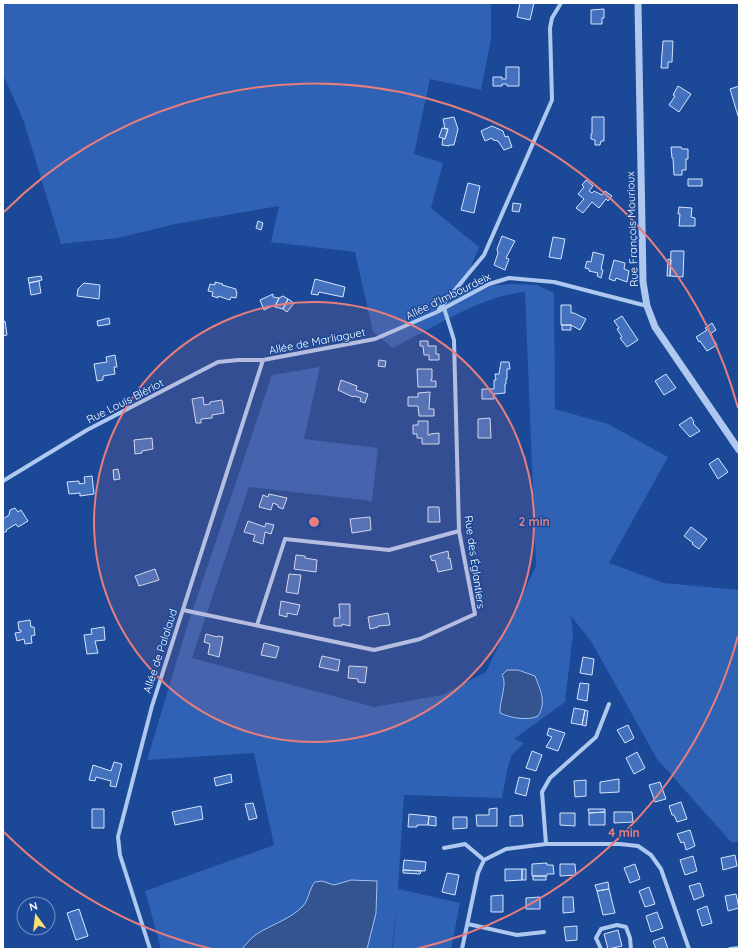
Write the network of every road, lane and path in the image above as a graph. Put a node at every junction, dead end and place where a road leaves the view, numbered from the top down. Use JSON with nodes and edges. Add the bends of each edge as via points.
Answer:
{"nodes":[{"id":1,"x":561,"y":3,"type":"edge"},
{"id":2,"x":638,"y":3,"type":"edge"},
{"id":3,"x":647,"y":306,"type":"junction"},
{"id":4,"x":444,"y":308,"type":"junction"},
{"id":5,"x":437,"y":312,"type":"junction"},
{"id":6,"x":375,"y":340,"type":"joint"},
{"id":7,"x":263,"y":360,"type":"junction"},
{"id":8,"x":739,"y":450,"type":"edge"},
{"id":9,"x":3,"y":481,"type":"edge"},
{"id":10,"x":459,"y":531,"type":"junction"},
{"id":11,"x":183,"y":610,"type":"junction"},
{"id":12,"x":257,"y":625,"type":"junction"},
{"id":13,"x":609,"y":704,"type":"dead end"},
{"id":14,"x":546,"y":844,"type":"junction"},
{"id":15,"x":444,"y":848,"type":"dead end"},
{"id":16,"x":484,"y":860,"type":"junction"},
{"id":17,"x":468,"y":924,"type":"junction"},
{"id":18,"x":544,"y":932,"type":"dead end"},
{"id":19,"x":739,"y":948,"type":"edge"},
{"id":20,"x":150,"y":949,"type":"edge"},
{"id":21,"x":462,"y":949,"type":"edge"},
{"id":22,"x":601,"y":949,"type":"edge"},
{"id":23,"x":631,"y":949,"type":"edge"},
{"id":24,"x":690,"y":949,"type":"edge"},
{"id":25,"x":730,"y":949,"type":"edge"}],
"edges":[{"from":1,"to":5,"type":"street","via":[[552,18],[550,28],[552,100],[484,255]]},
{"from":2,"to":3,"type":"street","name":"Rue François Mourioux","via":[[643,282]]},
{"from":3,"to":4,"type":"street","name":"Allée d'Imbourdeix","via":[[554,282],[509,278],[489,284]]},
{"from":3,"to":8,"type":"street","name":"Rue François Mourioux","via":[[655,327]]},
{"from":4,"to":5,"type":"street","name":"Allée d'Imbourdeix"},
{"from":4,"to":10,"type":"street","name":"Rue des Églantiers","via":[[454,340]]},
{"from":5,"to":6,"type":"street","name":"Allée d'Imbourdeix"},
{"from":6,"to":7,"type":"street","name":"Allée de Marliaguet"},
{"from":7,"to":9,"type":"street","name":"Rue Louis Blériot","via":[[218,362],[87,430]]},
{"from":7,"to":11,"type":"street","name":"Allée de Palalaud"},
{"from":10,"to":12,"type":"street","via":[[389,550],[285,539]]},
{"from":10,"to":12,"type":"street","name":"Rue des Églantiers","via":[[475,614],[420,638],[374,650]]},
{"from":11,"to":12,"type":"street","name":"Rue des Églantiers"},
{"from":11,"to":20,"type":"street","name":"Allée de Palalaud","via":[[152,706],[118,838],[120,855]]},
{"from":13,"to":14,"type":"street","via":[[596,737],[550,778],[542,792]]},
{"from":14,"to":16,"type":"street","via":[[506,849]]},
{"from":14,"to":24,"type":"street","via":[[638,846],[651,856],[661,869]]},
{"from":15,"to":16,"type":"street","via":[[465,844]]},
{"from":16,"to":17,"type":"street","via":[[478,873]]},
{"from":17,"to":18,"type":"street","via":[[517,935]]},
{"from":17,"to":21,"type":"street"},
{"from":19,"to":25,"type":"street"},
{"from":22,"to":23,"type":"street","via":[[596,938],[601,929],[617,925],[626,927]]}]}
